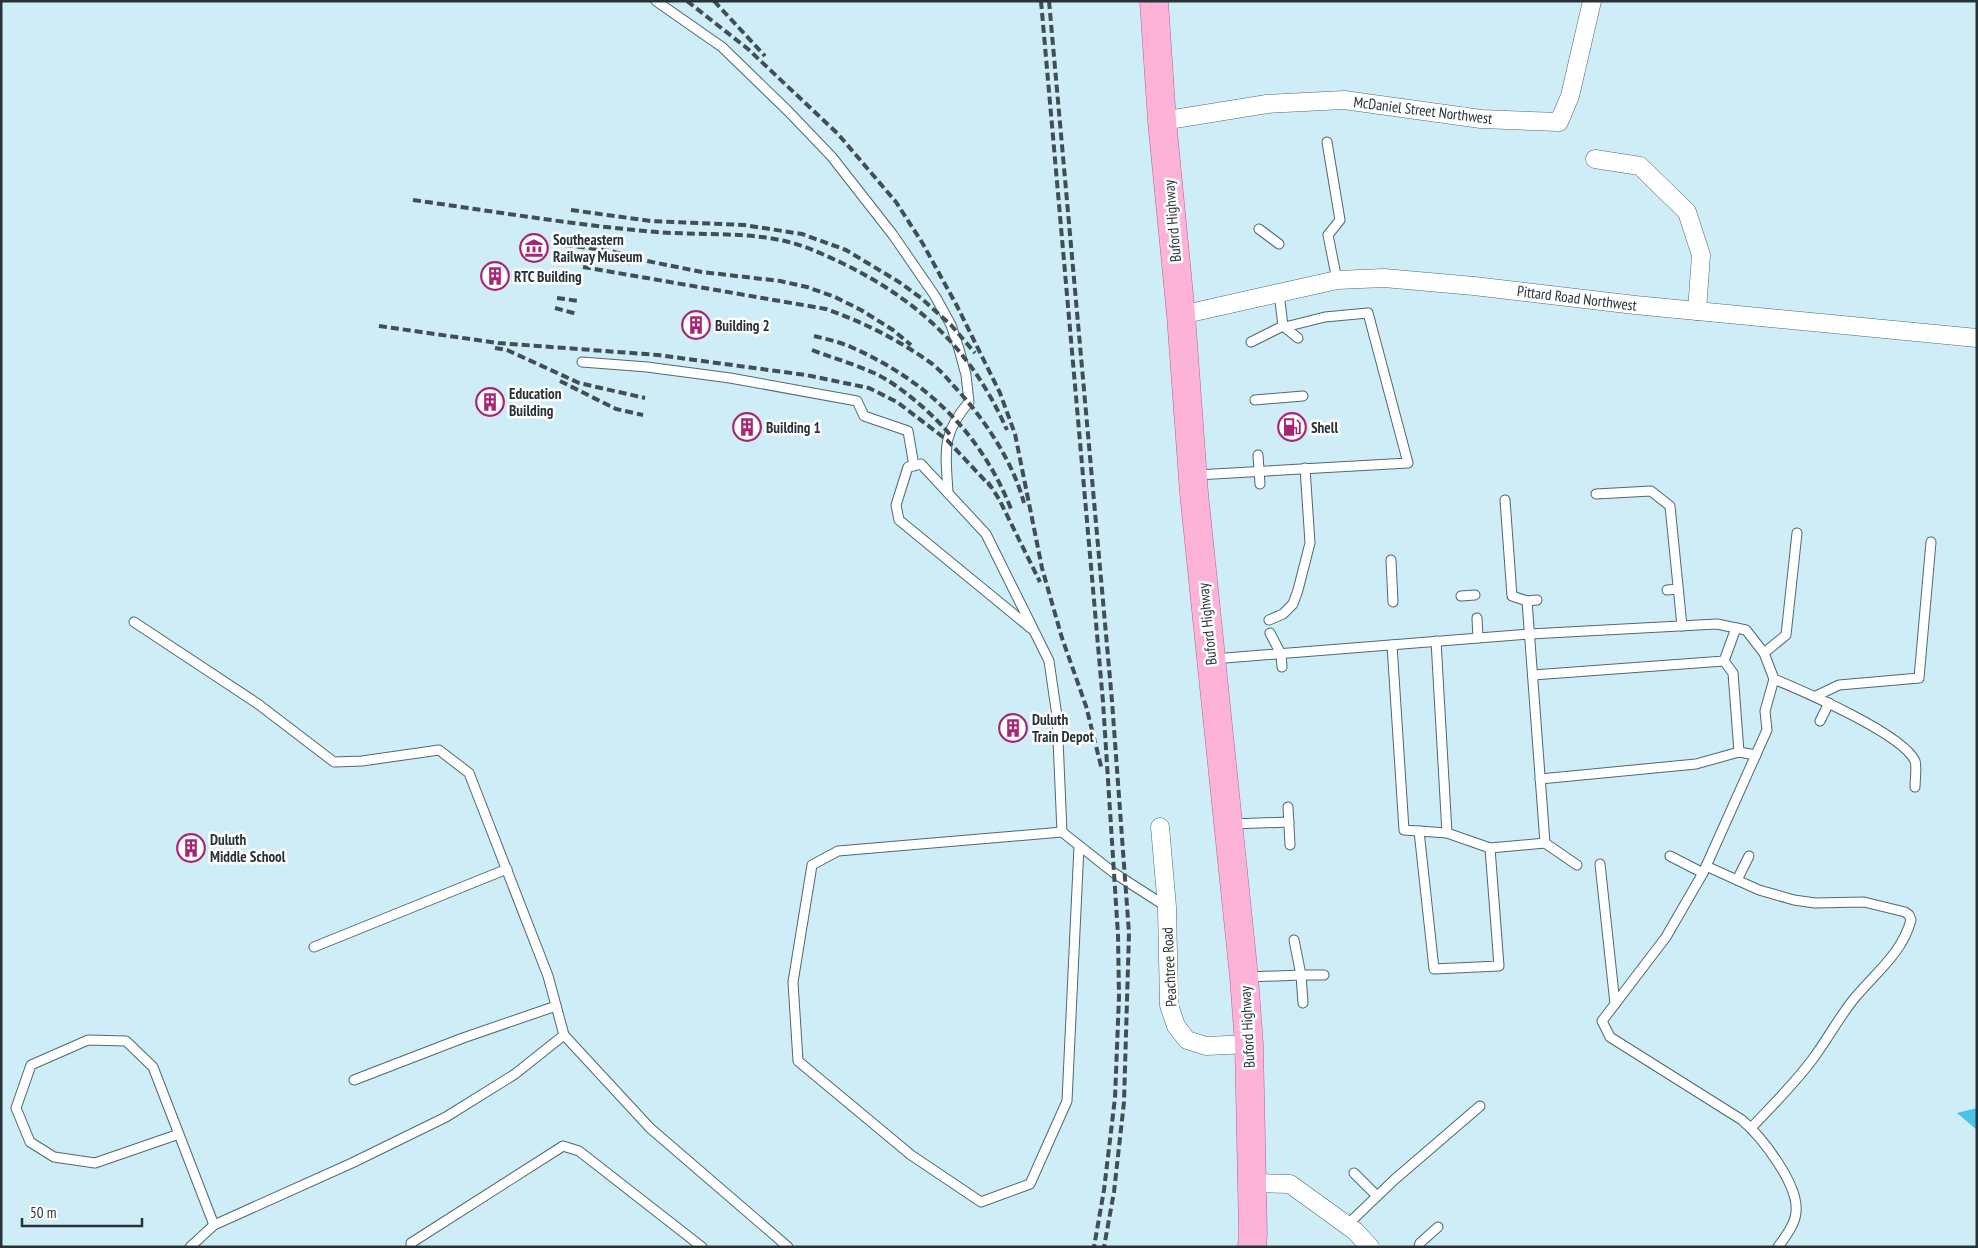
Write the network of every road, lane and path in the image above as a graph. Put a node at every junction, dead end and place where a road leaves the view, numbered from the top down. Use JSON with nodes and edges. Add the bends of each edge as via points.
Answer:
{"nodes":[{"id":1,"x":656,"y":1,"type":"edge"},
{"id":2,"x":1154,"y":1,"type":"edge"},
{"id":3,"x":1592,"y":1,"type":"edge"},
{"id":4,"x":1162,"y":121,"type":"junction"},
{"id":5,"x":1327,"y":142,"type":"dead end"},
{"id":6,"x":1595,"y":159,"type":"dead end"},
{"id":7,"x":1260,"y":229,"type":"dead end"},
{"id":8,"x":1279,"y":244,"type":"dead end"},
{"id":9,"x":1337,"y":280,"type":"junction"},
{"id":10,"x":1279,"y":293,"type":"junction"},
{"id":11,"x":1697,"y":310,"type":"junction"},
{"id":12,"x":1181,"y":315,"type":"junction"},
{"id":13,"x":1284,"y":327,"type":"junction"},
{"id":14,"x":1298,"y":338,"type":"dead end"},
{"id":15,"x":1977,"y":338,"type":"edge"},
{"id":16,"x":1251,"y":342,"type":"dead end"},
{"id":17,"x":582,"y":362,"type":"dead end"},
{"id":18,"x":1303,"y":396,"type":"dead end"},
{"id":19,"x":1254,"y":400,"type":"dead end"},
{"id":20,"x":1258,"y":455,"type":"dead end"},
{"id":21,"x":914,"y":466,"type":"junction"},
{"id":22,"x":1306,"y":468,"type":"junction"},
{"id":23,"x":1259,"y":471,"type":"junction"},
{"id":24,"x":1192,"y":475,"type":"junction"},
{"id":25,"x":1260,"y":484,"type":"dead end"},
{"id":26,"x":948,"y":494,"type":"junction"},
{"id":27,"x":1596,"y":494,"type":"dead end"},
{"id":28,"x":1505,"y":500,"type":"dead end"},
{"id":29,"x":1797,"y":533,"type":"dead end"},
{"id":30,"x":1931,"y":542,"type":"dead end"},
{"id":31,"x":1391,"y":560,"type":"dead end"},
{"id":32,"x":1678,"y":589,"type":"junction"},
{"id":33,"x":1667,"y":590,"type":"dead end"},
{"id":34,"x":1475,"y":595,"type":"dead end"},
{"id":35,"x":1461,"y":596,"type":"dead end"},
{"id":36,"x":1537,"y":600,"type":"dead end"},
{"id":37,"x":1527,"y":601,"type":"junction"},
{"id":38,"x":1393,"y":602,"type":"dead end"},
{"id":39,"x":1477,"y":618,"type":"dead end"},
{"id":40,"x":1268,"y":620,"type":"dead end"},
{"id":41,"x":134,"y":622,"type":"dead end"},
{"id":42,"x":1682,"y":626,"type":"junction"},
{"id":43,"x":1736,"y":628,"type":"junction"},
{"id":44,"x":1033,"y":630,"type":"junction"},
{"id":45,"x":1270,"y":633,"type":"dead end"},
{"id":46,"x":1530,"y":634,"type":"junction"},
{"id":47,"x":1478,"y":638,"type":"junction"},
{"id":48,"x":1436,"y":642,"type":"junction"},
{"id":49,"x":1392,"y":645,"type":"junction"},
{"id":50,"x":1764,"y":653,"type":"junction"},
{"id":51,"x":1281,"y":654,"type":"junction"},
{"id":52,"x":1210,"y":659,"type":"junction"},
{"id":53,"x":1724,"y":661,"type":"junction"},
{"id":54,"x":1282,"y":667,"type":"dead end"},
{"id":55,"x":1533,"y":674,"type":"junction"},
{"id":56,"x":1774,"y":679,"type":"junction"},
{"id":57,"x":1816,"y":696,"type":"junction"},
{"id":58,"x":1829,"y":703,"type":"junction"},
{"id":59,"x":1820,"y":721,"type":"dead end"},
{"id":60,"x":1739,"y":752,"type":"junction"},
{"id":61,"x":1756,"y":755,"type":"junction"},
{"id":62,"x":1540,"y":779,"type":"junction"},
{"id":63,"x":1915,"y":787,"type":"dead end"},
{"id":64,"x":1288,"y":808,"type":"dead end"},
{"id":65,"x":1289,"y":822,"type":"junction"},
{"id":66,"x":1228,"y":824,"type":"junction"},
{"id":67,"x":1160,"y":827,"type":"dead end"},
{"id":68,"x":1420,"y":831,"type":"junction"},
{"id":69,"x":1062,"y":832,"type":"junction"},
{"id":70,"x":1447,"y":833,"type":"junction"},
{"id":71,"x":1545,"y":843,"type":"junction"},
{"id":72,"x":1290,"y":845,"type":"dead end"},
{"id":73,"x":1079,"y":846,"type":"junction"},
{"id":74,"x":1490,"y":848,"type":"junction"},
{"id":75,"x":1670,"y":856,"type":"dead end"},
{"id":76,"x":1749,"y":856,"type":"dead end"},
{"id":77,"x":1600,"y":864,"type":"dead end"},
{"id":78,"x":1577,"y":865,"type":"dead end"},
{"id":79,"x":507,"y":869,"type":"junction"},
{"id":80,"x":1705,"y":869,"type":"junction"},
{"id":81,"x":1737,"y":880,"type":"junction"},
{"id":82,"x":1167,"y":907,"type":"junction"},
{"id":83,"x":1294,"y":940,"type":"dead end"},
{"id":84,"x":314,"y":948,"type":"dead end"},
{"id":85,"x":1302,"y":975,"type":"junction"},
{"id":86,"x":1324,"y":975,"type":"dead end"},
{"id":87,"x":1244,"y":977,"type":"junction"},
{"id":88,"x":1303,"y":1003,"type":"dead end"},
{"id":89,"x":1615,"y":1004,"type":"junction"},
{"id":90,"x":556,"y":1006,"type":"junction"},
{"id":91,"x":564,"y":1035,"type":"junction"},
{"id":92,"x":1248,"y":1044,"type":"junction"},
{"id":93,"x":354,"y":1080,"type":"dead end"},
{"id":94,"x":1480,"y":1106,"type":"dead end"},
{"id":95,"x":1751,"y":1128,"type":"junction"},
{"id":96,"x":179,"y":1134,"type":"junction"},
{"id":97,"x":1354,"y":1173,"type":"dead end"},
{"id":98,"x":1252,"y":1182,"type":"junction"},
{"id":99,"x":1377,"y":1196,"type":"junction"},
{"id":100,"x":214,"y":1225,"type":"junction"},
{"id":101,"x":1347,"y":1225,"type":"junction"},
{"id":102,"x":1438,"y":1227,"type":"dead end"},
{"id":103,"x":190,"y":1247,"type":"edge"},
{"id":104,"x":412,"y":1247,"type":"edge"},
{"id":105,"x":702,"y":1247,"type":"edge"},
{"id":106,"x":788,"y":1247,"type":"edge"},
{"id":107,"x":1252,"y":1247,"type":"edge"},
{"id":108,"x":1370,"y":1247,"type":"edge"},
{"id":109,"x":1419,"y":1247,"type":"edge"},
{"id":110,"x":1778,"y":1247,"type":"edge"}],
"edges":[{"from":1,"to":26,"type":"lane","via":[[722,47],[820,144],[892,235],[935,296],[951,325],[959,349],[969,402],[956,418],[947,440]]},
{"from":2,"to":4,"type":"main road","name":"Buford Highway"},
{"from":3,"to":4,"type":"street","name":"McDaniel Street Northwest","via":[[1570,96],[1559,122],[1481,119],[1344,100],[1267,104]]},
{"from":4,"to":12,"type":"main road","name":"Buford Highway"},
{"from":5,"to":9,"type":"lane","via":[[1340,220],[1328,235]]},
{"from":6,"to":11,"type":"street","via":[[1640,166],[1687,212],[1701,255]]},
{"from":7,"to":8,"type":"lane"},
{"from":9,"to":10,"type":"street","name":"Pittard Road Northwest"},
{"from":9,"to":11,"type":"street","name":"Pittard Road Northwest","via":[[1384,278]]},
{"from":10,"to":12,"type":"street","name":"Pittard Road Northwest"},
{"from":10,"to":13,"type":"lane"},
{"from":11,"to":15,"type":"street","name":"Pittard Road Northwest"},
{"from":12,"to":24,"type":"main road","name":"Buford Highway"},
{"from":13,"to":14,"type":"lane"},
{"from":13,"to":16,"type":"lane"},
{"from":13,"to":22,"type":"lane","via":[[1325,317],[1368,313],[1408,463]]},
{"from":17,"to":21,"type":"lane","via":[[730,378],[857,401],[864,416],[908,432]]},
{"from":18,"to":19,"type":"lane"},
{"from":20,"to":23,"type":"lane"},
{"from":21,"to":26,"type":"lane","via":[[921,464]]},
{"from":21,"to":44,"type":"lane","via":[[908,467],[896,505],[899,520]]},
{"from":22,"to":23,"type":"lane"},
{"from":22,"to":40,"type":"lane","via":[[1310,543],[1293,604],[1283,614]]},
{"from":23,"to":24,"type":"lane"},
{"from":23,"to":25,"type":"lane"},
{"from":24,"to":52,"type":"main road","name":"Buford Highway"},
{"from":26,"to":44,"type":"lane","via":[[986,534]]},
{"from":27,"to":32,"type":"lane","via":[[1651,491],[1670,506]]},
{"from":28,"to":37,"type":"lane","via":[[1512,596]]},
{"from":29,"to":50,"type":"lane","via":[[1786,635]]},
{"from":30,"to":57,"type":"lane","via":[[1919,678],[1839,685]]},
{"from":31,"to":38,"type":"lane"},
{"from":32,"to":33,"type":"lane"},
{"from":32,"to":42,"type":"lane"},
{"from":34,"to":35,"type":"lane"},
{"from":36,"to":37,"type":"lane"},
{"from":37,"to":46,"type":"lane"},
{"from":39,"to":47,"type":"lane"},
{"from":41,"to":79,"type":"lane","via":[[258,704],[334,762],[439,750],[469,773]]},
{"from":42,"to":43,"type":"lane","via":[[1717,624]]},
{"from":42,"to":46,"type":"lane"},
{"from":43,"to":50,"type":"lane","via":[[1746,630]]},
{"from":43,"to":53,"type":"lane"},
{"from":44,"to":69,"type":"lane","via":[[1049,661],[1057,716]]},
{"from":45,"to":51,"type":"lane"},
{"from":46,"to":47,"type":"lane"},
{"from":46,"to":55,"type":"lane"},
{"from":47,"to":48,"type":"lane"},
{"from":48,"to":49,"type":"lane"},
{"from":48,"to":70,"type":"lane"},
{"from":49,"to":51,"type":"lane"},
{"from":49,"to":68,"type":"lane","via":[[1404,830]]},
{"from":50,"to":56,"type":"lane"},
{"from":51,"to":52,"type":"lane"},
{"from":51,"to":54,"type":"lane"},
{"from":52,"to":66,"type":"main road","name":"Buford Highway"},
{"from":53,"to":55,"type":"lane"},
{"from":53,"to":60,"type":"lane","via":[[1733,673]]},
{"from":55,"to":62,"type":"lane"},
{"from":56,"to":57,"type":"lane"},
{"from":56,"to":61,"type":"lane","via":[[1765,711],[1767,730]]},
{"from":57,"to":58,"type":"lane"},
{"from":58,"to":59,"type":"lane"},
{"from":58,"to":63,"type":"lane","via":[[1901,744],[1915,761]]},
{"from":60,"to":61,"type":"lane"},
{"from":60,"to":62,"type":"lane","via":[[1696,764]]},
{"from":61,"to":80,"type":"lane"},
{"from":62,"to":71,"type":"lane"},
{"from":64,"to":65,"type":"lane"},
{"from":65,"to":66,"type":"lane"},
{"from":65,"to":72,"type":"lane"},
{"from":66,"to":87,"type":"main road","name":"Buford Highway"},
{"from":67,"to":82,"type":"street","name":"Peachtree Road"},
{"from":68,"to":70,"type":"lane"},
{"from":68,"to":74,"type":"lane","via":[[1434,969],[1499,966]]},
{"from":69,"to":73,"type":"lane"},
{"from":69,"to":73,"type":"lane","via":[[838,851],[812,865],[792,982],[798,1061],[911,1155],[981,1202],[1030,1184],[1067,1101]]},
{"from":70,"to":74,"type":"lane"},
{"from":71,"to":74,"type":"lane"},
{"from":71,"to":78,"type":"lane"},
{"from":73,"to":82,"type":"lane"},
{"from":75,"to":80,"type":"lane"},
{"from":76,"to":81,"type":"lane"},
{"from":77,"to":89,"type":"lane"},
{"from":79,"to":84,"type":"lane"},
{"from":79,"to":90,"type":"lane","via":[[548,976]]},
{"from":80,"to":81,"type":"lane"},
{"from":80,"to":89,"type":"lane","via":[[1666,937]]},
{"from":81,"to":95,"type":"lane","via":[[1794,900],[1882,905],[1904,912],[1911,920],[1900,946],[1850,1004],[1812,1060]]},
{"from":82,"to":92,"type":"street","name":"Peachtree Road","via":[[1169,1005],[1176,1026],[1187,1040],[1206,1046]]},
{"from":83,"to":85,"type":"lane"},
{"from":85,"to":86,"type":"lane"},
{"from":85,"to":87,"type":"lane"},
{"from":85,"to":88,"type":"lane"},
{"from":87,"to":92,"type":"main road","name":"Buford Highway"},
{"from":89,"to":95,"type":"lane","via":[[1602,1021],[1610,1037]]},
{"from":90,"to":91,"type":"lane"},
{"from":90,"to":93,"type":"lane"},
{"from":91,"to":100,"type":"lane","via":[[515,1074],[446,1117]]},
{"from":91,"to":106,"type":"lane","via":[[645,1123]]},
{"from":92,"to":98,"type":"main road","name":"Buford Highway"},
{"from":94,"to":99,"type":"lane"},
{"from":95,"to":110,"type":"lane","via":[[1787,1177],[1796,1198],[1792,1226]]},
{"from":96,"to":96,"type":"lane","via":[[152,1067],[126,1041],[88,1040],[31,1065],[16,1108],[30,1142],[54,1157],[95,1163]]},
{"from":96,"to":100,"type":"lane"},
{"from":97,"to":99,"type":"lane"},
{"from":98,"to":101,"type":"street","via":[[1290,1184]]},
{"from":98,"to":107,"type":"main road","name":"Buford Highway"},
{"from":99,"to":101,"type":"lane"},
{"from":100,"to":103,"type":"lane"},
{"from":101,"to":108,"type":"street"},
{"from":102,"to":109,"type":"lane"},
{"from":104,"to":105,"type":"lane","via":[[411,1242],[564,1146],[579,1151]]}]}
